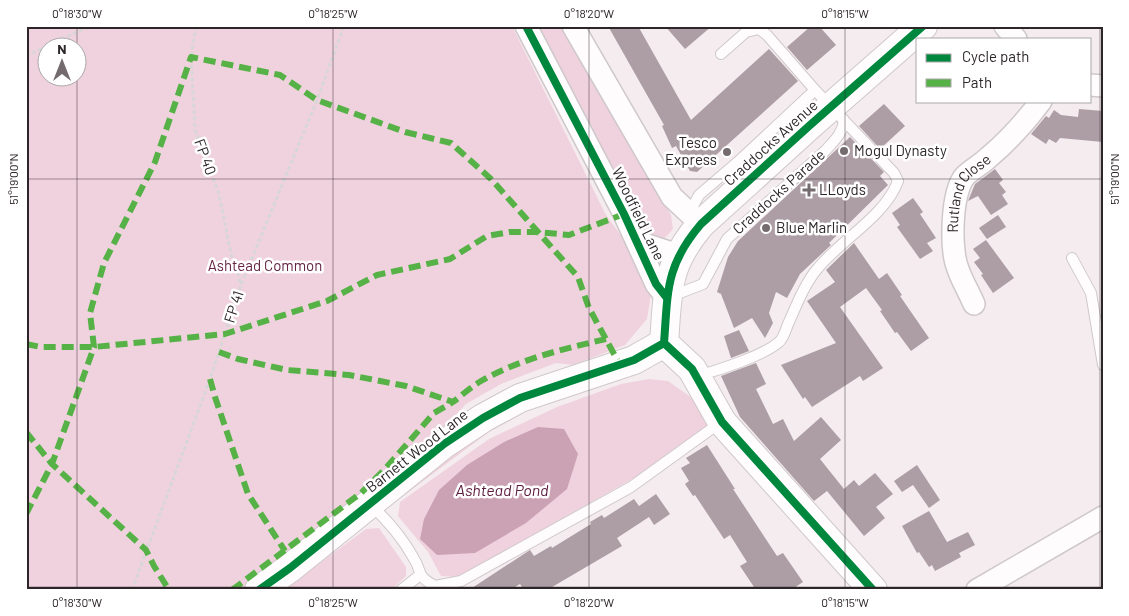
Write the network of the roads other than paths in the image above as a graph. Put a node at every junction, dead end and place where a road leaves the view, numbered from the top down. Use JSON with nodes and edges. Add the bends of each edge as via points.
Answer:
{"nodes":[{"id":1,"x":526,"y":26,"type":"edge"},
{"id":2,"x":573,"y":26,"type":"edge"},
{"id":3,"x":922,"y":26,"type":"edge"},
{"id":4,"x":1004,"y":26,"type":"edge"},
{"id":5,"x":1015,"y":38,"type":"edge"},
{"id":6,"x":721,"y":54,"type":"dead end"},
{"id":7,"x":1040,"y":102,"type":"edge"},
{"id":8,"x":830,"y":106,"type":"junction"},
{"id":9,"x":695,"y":219,"type":"junction"},
{"id":10,"x":637,"y":239,"type":"junction"},
{"id":11,"x":678,"y":255,"type":"junction"},
{"id":12,"x":1072,"y":258,"type":"dead end"},
{"id":13,"x":667,"y":298,"type":"junction"},
{"id":14,"x":974,"y":304,"type":"dead end"},
{"id":15,"x":664,"y":343,"type":"junction"},
{"id":16,"x":1103,"y":365,"type":"edge"},
{"id":17,"x":695,"y":376,"type":"junction"},
{"id":18,"x":722,"y":422,"type":"junction"},
{"id":19,"x":370,"y":504,"type":"junction"},
{"id":20,"x":1103,"y":517,"type":"edge"},
{"id":21,"x":420,"y":575,"type":"junction"},
{"id":22,"x":259,"y":590,"type":"edge"},
{"id":23,"x":401,"y":590,"type":"edge"},
{"id":24,"x":873,"y":590,"type":"edge"},
{"id":25,"x":976,"y":590,"type":"edge"}],
"edges":[{"from":1,"to":10,"type":"street","name":"Woodfield Lane"},
{"from":2,"to":9,"type":"street","via":[[672,197]]},
{"from":3,"to":8,"type":"street","name":"Craddocks Avenue"},
{"from":4,"to":5,"type":"street"},
{"from":6,"to":8,"type":"lane","via":[[746,32],[759,29]]},
{"from":7,"to":14,"type":"street","name":"Rutland Close","via":[[991,156],[965,177],[959,188],[953,231],[957,268]]},
{"from":8,"to":9,"type":"street","name":"Craddocks Avenue"},
{"from":8,"to":13,"type":"lane","name":"Craddocks Parade","via":[[843,128],[837,138],[728,239],[703,284]]},
{"from":8,"to":17,"type":"lane","via":[[894,173],[898,181],[895,190],[878,211],[818,268],[802,293],[780,341],[768,350],[722,369]]},
{"from":9,"to":11,"type":"street","name":"Craddocks Avenue"},
{"from":10,"to":11,"type":"street","name":"Woodfield Lane"},
{"from":10,"to":13,"type":"street","name":"Woodfield Lane","via":[[656,284]]},
{"from":11,"to":13,"type":"street","name":"Craddocks Avenue","via":[[670,276]]},
{"from":12,"to":16,"type":"lane","via":[[1091,293]]},
{"from":13,"to":15,"type":"street"},
{"from":15,"to":17,"type":"street","via":[[692,369]]},
{"from":15,"to":19,"type":"street","name":"Barnett Wood Lane","via":[[634,360],[520,398],[483,418],[444,444]]},
{"from":17,"to":18,"type":"street"},
{"from":18,"to":21,"type":"lane","via":[[631,487],[461,581],[435,586]]},
{"from":18,"to":24,"type":"street"},
{"from":19,"to":21,"type":"lane","name":"Barnett Wood Lane","via":[[388,522],[414,558]]},
{"from":19,"to":22,"type":"street","name":"Barnett Wood Lane"},
{"from":20,"to":25,"type":"street"},
{"from":21,"to":23,"type":"lane"}]}
